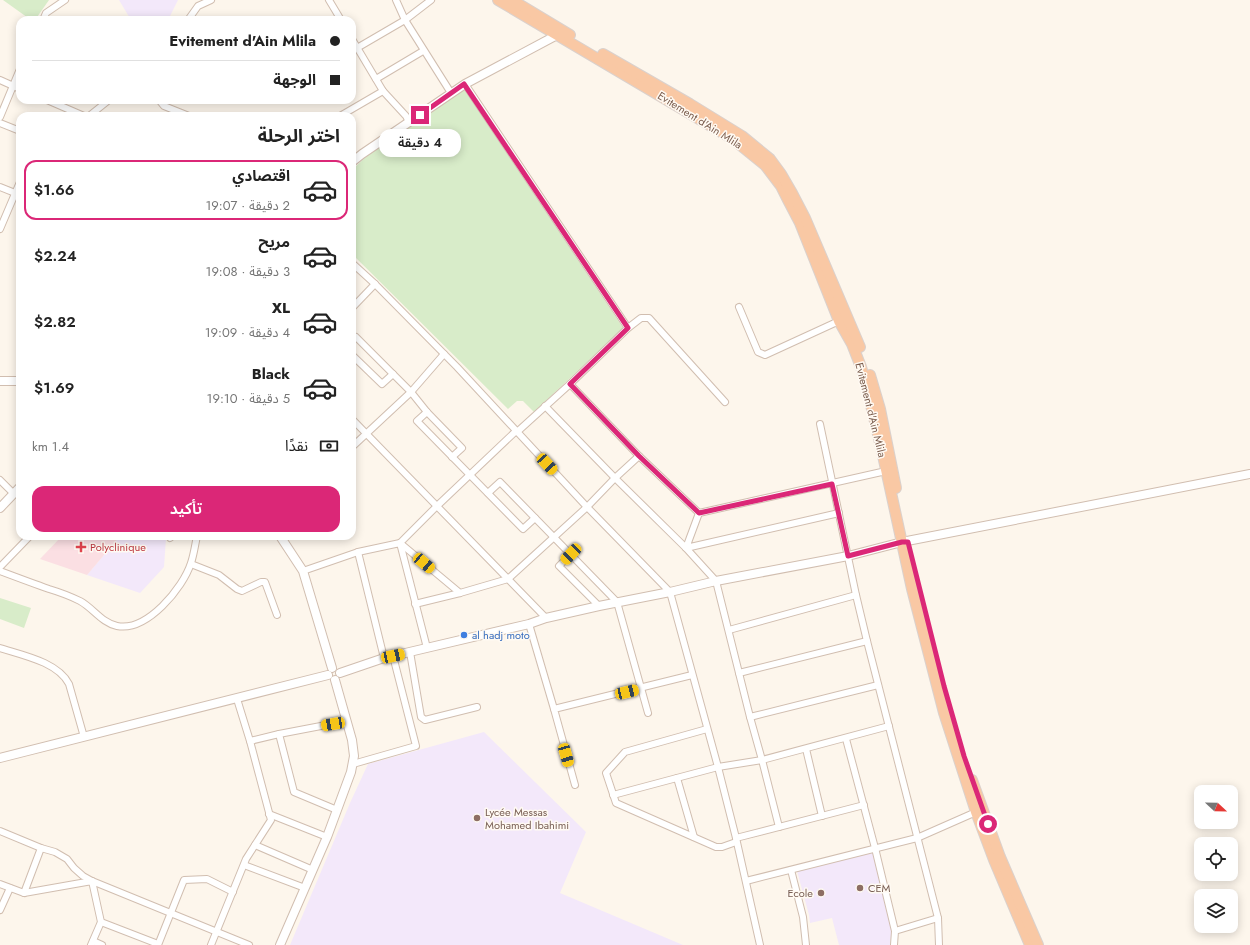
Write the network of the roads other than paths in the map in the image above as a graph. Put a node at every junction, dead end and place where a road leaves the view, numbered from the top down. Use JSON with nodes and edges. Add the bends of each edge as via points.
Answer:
{"nodes":[{"id":1,"x":65,"y":0,"type":"edge"},
{"id":2,"x":211,"y":0,"type":"edge"},
{"id":3,"x":329,"y":0,"type":"edge"},
{"id":4,"x":396,"y":0,"type":"edge"},
{"id":5,"x":431,"y":0,"type":"edge"},
{"id":6,"x":498,"y":0,"type":"edge"},
{"id":7,"x":512,"y":0,"type":"edge"},
{"id":8,"x":45,"y":16,"type":"edge"},
{"id":9,"x":191,"y":16,"type":"edge"},
{"id":10,"x":339,"y":16,"type":"edge"},
{"id":11,"x":405,"y":20,"type":"junction"},
{"id":12,"x":559,"y":32,"type":"junction"},
{"id":13,"x":357,"y":48,"type":"joint"},
{"id":14,"x":423,"y":51,"type":"junction"},
{"id":15,"x":16,"y":78,"type":"edge"},
{"id":16,"x":376,"y":79,"type":"junction"},
{"id":17,"x":0,"y":80,"type":"edge"},
{"id":18,"x":464,"y":84,"type":"junction"},
{"id":19,"x":13,"y":85,"type":"junction"},
{"id":20,"x":16,"y":87,"type":"edge"},
{"id":21,"x":383,"y":91,"type":"junction"},
{"id":22,"x":451,"y":93,"type":"junction"},
{"id":23,"x":56,"y":104,"type":"edge"},
{"id":24,"x":104,"y":104,"type":"edge"},
{"id":25,"x":162,"y":104,"type":"edge"},
{"id":26,"x":75,"y":112,"type":"edge"},
{"id":27,"x":94,"y":112,"type":"edge"},
{"id":28,"x":179,"y":112,"type":"edge"},
{"id":29,"x":347,"y":112,"type":"edge"},
{"id":30,"x":0,"y":117,"type":"edge"},
{"id":31,"x":410,"y":122,"type":"junction"},
{"id":32,"x":0,"y":123,"type":"edge"},
{"id":33,"x":16,"y":129,"type":"edge"},
{"id":34,"x":356,"y":159,"type":"edge"},
{"id":35,"x":0,"y":187,"type":"edge"},
{"id":36,"x":16,"y":193,"type":"edge"},
{"id":37,"x":16,"y":198,"type":"edge"},
{"id":38,"x":0,"y":228,"type":"edge"},
{"id":39,"x":356,"y":267,"type":"edge"},
{"id":40,"x":375,"y":284,"type":"junction"},
{"id":41,"x":356,"y":304,"type":"edge"},
{"id":42,"x":739,"y":307,"type":"dead end"},
{"id":43,"x":839,"y":321,"type":"junction"},
{"id":44,"x":628,"y":328,"type":"junction"},
{"id":45,"x":356,"y":337,"type":"edge"},
{"id":46,"x":444,"y":354,"type":"junction"},
{"id":47,"x":356,"y":359,"type":"edge"},
{"id":48,"x":393,"y":374,"type":"junction"},
{"id":49,"x":0,"y":381,"type":"edge"},
{"id":50,"x":16,"y":381,"type":"edge"},
{"id":51,"x":570,"y":384,"type":"junction"},
{"id":52,"x":411,"y":392,"type":"junction"},
{"id":53,"x":725,"y":402,"type":"dead end"},
{"id":54,"x":545,"y":406,"type":"junction"},
{"id":55,"x":427,"y":412,"type":"junction"},
{"id":56,"x":356,"y":423,"type":"edge"},
{"id":57,"x":820,"y":424,"type":"dead end"},
{"id":58,"x":516,"y":432,"type":"junction"},
{"id":59,"x":366,"y":433,"type":"junction"},
{"id":60,"x":356,"y":442,"type":"edge"},
{"id":61,"x":639,"y":456,"type":"junction"},
{"id":62,"x":452,"y":457,"type":"junction"},
{"id":63,"x":886,"y":471,"type":"junction"},
{"id":64,"x":470,"y":474,"type":"junction"},
{"id":65,"x":1250,"y":474,"type":"edge"},
{"id":66,"x":615,"y":478,"type":"junction"},
{"id":67,"x":0,"y":480,"type":"edge"},
{"id":68,"x":832,"y":484,"type":"junction"},
{"id":69,"x":488,"y":493,"type":"junction"},
{"id":70,"x":14,"y":494,"type":"joint"},
{"id":71,"x":437,"y":506,"type":"junction"},
{"id":72,"x":587,"y":507,"type":"junction"},
{"id":73,"x":0,"y":508,"type":"edge"},
{"id":74,"x":699,"y":513,"type":"junction"},
{"id":75,"x":839,"y":513,"type":"junction"},
{"id":76,"x":535,"y":518,"type":"junction"},
{"id":77,"x":554,"y":537,"type":"junction"},
{"id":78,"x":26,"y":540,"type":"edge"},
{"id":79,"x":196,"y":540,"type":"edge"},
{"id":80,"x":283,"y":540,"type":"edge"},
{"id":81,"x":905,"y":542,"type":"junction"},
{"id":82,"x":400,"y":543,"type":"junction"},
{"id":83,"x":686,"y":548,"type":"junction"},
{"id":84,"x":358,"y":552,"type":"junction"},
{"id":85,"x":571,"y":554,"type":"junction"},
{"id":86,"x":848,"y":556,"type":"junction"},
{"id":87,"x":191,"y":564,"type":"junction"},
{"id":88,"x":0,"y":567,"type":"edge"},
{"id":89,"x":0,"y":571,"type":"edge"},
{"id":90,"x":302,"y":571,"type":"junction"},
{"id":91,"x":508,"y":579,"type":"junction"},
{"id":92,"x":716,"y":581,"type":"junction"},
{"id":93,"x":670,"y":592,"type":"junction"},
{"id":94,"x":460,"y":593,"type":"junction"},
{"id":95,"x":856,"y":595,"type":"junction"},
{"id":96,"x":617,"y":602,"type":"junction"},
{"id":97,"x":415,"y":604,"type":"junction"},
{"id":98,"x":599,"y":606,"type":"junction"},
{"id":99,"x":277,"y":615,"type":"dead end"},
{"id":100,"x":546,"y":618,"type":"junction"},
{"id":101,"x":529,"y":624,"type":"junction"},
{"id":102,"x":729,"y":630,"type":"junction"},
{"id":103,"x":867,"y":641,"type":"junction"},
{"id":104,"x":0,"y":648,"type":"edge"},
{"id":105,"x":427,"y":648,"type":"junction"},
{"id":106,"x":410,"y":652,"type":"junction"},
{"id":107,"x":393,"y":656,"type":"junction"},
{"id":108,"x":384,"y":658,"type":"junction"},
{"id":109,"x":739,"y":673,"type":"junction"},
{"id":110,"x":334,"y":674,"type":"junction"},
{"id":111,"x":692,"y":675,"type":"junction"},
{"id":112,"x":878,"y":685,"type":"junction"},
{"id":113,"x":641,"y":688,"type":"junction"},
{"id":114,"x":237,"y":699,"type":"junction"},
{"id":115,"x":477,"y":706,"type":"dead end"},
{"id":116,"x":554,"y":709,"type":"junction"},
{"id":117,"x":648,"y":713,"type":"dead end"},
{"id":118,"x":750,"y":717,"type":"junction"},
{"id":119,"x":347,"y":721,"type":"junction"},
{"id":120,"x":889,"y":726,"type":"junction"},
{"id":121,"x":708,"y":729,"type":"junction"},
{"id":122,"x":279,"y":734,"type":"junction"},
{"id":123,"x":84,"y":737,"type":"junction"},
{"id":124,"x":846,"y":739,"type":"junction"},
{"id":125,"x":250,"y":741,"type":"junction"},
{"id":126,"x":806,"y":749,"type":"junction"},
{"id":127,"x":0,"y":758,"type":"edge"},
{"id":128,"x":762,"y":760,"type":"junction"},
{"id":129,"x":353,"y":764,"type":"junction"},
{"id":130,"x":718,"y":767,"type":"junction"},
{"id":131,"x":677,"y":778,"type":"junction"},
{"id":132,"x":575,"y":785,"type":"dead end"},
{"id":133,"x":613,"y":795,"type":"junction"},
{"id":134,"x":864,"y":805,"type":"junction"},
{"id":135,"x":337,"y":810,"type":"junction"},
{"id":136,"x":976,"y":812,"type":"junction"},
{"id":137,"x":269,"y":814,"type":"junction"},
{"id":138,"x":822,"y":816,"type":"junction"},
{"id":139,"x":779,"y":827,"type":"junction"},
{"id":140,"x":0,"y":831,"type":"edge"},
{"id":141,"x":327,"y":837,"type":"junction"},
{"id":142,"x":694,"y":837,"type":"junction"},
{"id":143,"x":917,"y":838,"type":"junction"},
{"id":144,"x":736,"y":840,"type":"junction"},
{"id":145,"x":255,"y":845,"type":"junction"},
{"id":146,"x":41,"y":848,"type":"junction"},
{"id":147,"x":876,"y":848,"type":"junction"},
{"id":148,"x":244,"y":864,"type":"junction"},
{"id":149,"x":313,"y":870,"type":"junction"},
{"id":150,"x":791,"y":870,"type":"junction"},
{"id":151,"x":92,"y":881,"type":"junction"},
{"id":152,"x":746,"y":881,"type":"junction"},
{"id":153,"x":0,"y":884,"type":"edge"},
{"id":154,"x":10,"y":888,"type":"junction"},
{"id":155,"x":305,"y":888,"type":"junction"},
{"id":156,"x":233,"y":892,"type":"junction"},
{"id":157,"x":24,"y":893,"type":"junction"},
{"id":158,"x":0,"y":910,"type":"edge"},
{"id":159,"x":171,"y":913,"type":"junction"},
{"id":160,"x":938,"y":918,"type":"junction"},
{"id":161,"x":101,"y":922,"type":"junction"},
{"id":162,"x":896,"y":931,"type":"junction"},
{"id":163,"x":217,"y":932,"type":"junction"},
{"id":164,"x":92,"y":943,"type":"edge"},
{"id":165,"x":102,"y":945,"type":"edge"},
{"id":166,"x":158,"y":945,"type":"edge"},
{"id":167,"x":212,"y":945,"type":"edge"},
{"id":168,"x":249,"y":945,"type":"edge"},
{"id":169,"x":280,"y":945,"type":"edge"},
{"id":170,"x":760,"y":945,"type":"edge"},
{"id":171,"x":806,"y":945,"type":"edge"},
{"id":172,"x":894,"y":945,"type":"edge"},
{"id":173,"x":939,"y":945,"type":"edge"},
{"id":174,"x":1030,"y":945,"type":"edge"},
{"id":175,"x":1038,"y":945,"type":"edge"}],
"edges":[{"from":1,"to":8,"type":"street"},
{"from":2,"to":9,"type":"street","via":[[198,6]]},
{"from":3,"to":10,"type":"street"},
{"from":4,"to":11,"type":"street"},
{"from":5,"to":11,"type":"street"},
{"from":6,"to":12,"type":"highway","name":"Evitement d'Ain Mlila"},
{"from":7,"to":12,"type":"highway","name":"Evitement d'Ain Mlila"},
{"from":11,"to":13,"type":"street"},
{"from":11,"to":14,"type":"street"},
{"from":12,"to":18,"type":"street"},
{"from":12,"to":43,"type":"highway","name":"Evitement d'Ain Mlila","via":[[733,139],[765,164],[800,223]]},
{"from":12,"to":81,"type":"highway","name":"Evitement d'Ain Mlila","via":[[690,104],[742,136],[770,159],[781,174],[805,218],[866,363],[880,409]]},
{"from":13,"to":16,"type":"street"},
{"from":14,"to":16,"type":"street"},
{"from":14,"to":22,"type":"street"},
{"from":15,"to":19,"type":"street"},
{"from":16,"to":21,"type":"street"},
{"from":17,"to":19,"type":"street"},
{"from":18,"to":22,"type":"street"},
{"from":18,"to":44,"type":"street"},
{"from":19,"to":20,"type":"street"},
{"from":19,"to":30,"type":"street"},
{"from":21,"to":29,"type":"street"},
{"from":21,"to":31,"type":"street"},
{"from":22,"to":31,"type":"street"},
{"from":23,"to":26,"type":"street"},
{"from":24,"to":27,"type":"street"},
{"from":25,"to":28,"type":"street"},
{"from":31,"to":34,"type":"street"},
{"from":32,"to":33,"type":"street"},
{"from":35,"to":36,"type":"street"},
{"from":37,"to":38,"type":"street"},
{"from":39,"to":40,"type":"street"},
{"from":40,"to":41,"type":"street"},
{"from":40,"to":46,"type":"street"},
{"from":42,"to":43,"type":"street","via":[[758,352],[765,355]]},
{"from":43,"to":63,"type":"highway","name":"Evitement d'Ain Mlila","via":[[861,366]]},
{"from":44,"to":51,"type":"street"},
{"from":44,"to":53,"type":"street","via":[[641,318],[649,318]]},
{"from":45,"to":48,"type":"street"},
{"from":46,"to":52,"type":"street"},
{"from":46,"to":58,"type":"street"},
{"from":47,"to":48,"type":"street","via":[[382,384]]},
{"from":48,"to":52,"type":"street"},
{"from":49,"to":50,"type":"street"},
{"from":51,"to":54,"type":"street"},
{"from":51,"to":61,"type":"street"},
{"from":52,"to":55,"type":"street"},
{"from":52,"to":59,"type":"street"},
{"from":54,"to":58,"type":"street"},
{"from":54,"to":66,"type":"street"},
{"from":55,"to":62,"type":"street","via":[[462,448]]},
{"from":55,"to":62,"type":"street","via":[[417,421]]},
{"from":56,"to":59,"type":"street"},
{"from":57,"to":68,"type":"street"},
{"from":58,"to":64,"type":"street"},
{"from":58,"to":72,"type":"street"},
{"from":59,"to":60,"type":"street"},
{"from":59,"to":71,"type":"street"},
{"from":61,"to":66,"type":"street"},
{"from":61,"to":74,"type":"street"},
{"from":62,"to":64,"type":"street"},
{"from":63,"to":68,"type":"street"},
{"from":63,"to":81,"type":"highway","name":"Evitement d'Ain Mlila"},
{"from":64,"to":69,"type":"street"},
{"from":64,"to":71,"type":"street"},
{"from":65,"to":81,"type":"street"},
{"from":66,"to":72,"type":"street"},
{"from":66,"to":83,"type":"street"},
{"from":67,"to":70,"type":"street"},
{"from":68,"to":74,"type":"street"},
{"from":68,"to":75,"type":"street"},
{"from":69,"to":76,"type":"street","via":[[500,482]]},
{"from":69,"to":76,"type":"street","via":[[523,529]]},
{"from":70,"to":73,"type":"street"},
{"from":71,"to":82,"type":"street"},
{"from":71,"to":91,"type":"street"},
{"from":72,"to":77,"type":"street"},
{"from":72,"to":93,"type":"street"},
{"from":74,"to":83,"type":"street"},
{"from":75,"to":83,"type":"street"},
{"from":75,"to":86,"type":"street"},
{"from":76,"to":77,"type":"street"},
{"from":77,"to":85,"type":"street"},
{"from":77,"to":91,"type":"street"},
{"from":78,"to":88,"type":"street"},
{"from":79,"to":87,"type":"street"},
{"from":80,"to":90,"type":"street"},
{"from":81,"to":86,"type":"street"},
{"from":81,"to":136,"type":"highway","name":"Evitement d'Ain Mlila","via":[[929,658]]},
{"from":81,"to":175,"type":"highway","name":"Evitement d'Ain Mlila","via":[[964,756],[1000,857]]},
{"from":82,"to":84,"type":"street"},
{"from":82,"to":94,"type":"street"},
{"from":82,"to":97,"type":"street"},
{"from":83,"to":92,"type":"street"},
{"from":84,"to":90,"type":"street"},
{"from":84,"to":108,"type":"street"},
{"from":85,"to":96,"type":"street"},
{"from":85,"to":98,"type":"street","via":[[559,566]]},
{"from":86,"to":92,"type":"street"},
{"from":86,"to":95,"type":"street"},
{"from":87,"to":89,"type":"street","via":[[178,588],[167,601],[142,622],[129,626],[108,623],[70,596]]},
{"from":87,"to":99,"type":"street","via":[[220,575],[242,591],[266,582]]},
{"from":90,"to":110,"type":"street"},
{"from":91,"to":94,"type":"street"},
{"from":91,"to":100,"type":"street"},
{"from":92,"to":93,"type":"street"},
{"from":92,"to":102,"type":"street"},
{"from":93,"to":96,"type":"street"},
{"from":93,"to":111,"type":"street"},
{"from":94,"to":97,"type":"street"},
{"from":95,"to":102,"type":"street"},
{"from":95,"to":103,"type":"street"},
{"from":96,"to":98,"type":"street"},
{"from":96,"to":113,"type":"street"},
{"from":97,"to":105,"type":"street"},
{"from":98,"to":100,"type":"street"},
{"from":100,"to":101,"type":"street"},
{"from":101,"to":105,"type":"street"},
{"from":101,"to":116,"type":"street"},
{"from":102,"to":109,"type":"street"},
{"from":103,"to":109,"type":"street"},
{"from":103,"to":112,"type":"street"},
{"from":104,"to":123,"type":"street","via":[[51,666],[66,677]]},
{"from":105,"to":106,"type":"street"},
{"from":106,"to":107,"type":"street"},
{"from":106,"to":115,"type":"street","via":[[421,716],[425,720]]},
{"from":107,"to":108,"type":"street"},
{"from":107,"to":129,"type":"street","via":[[416,746]]},
{"from":108,"to":110,"type":"street"},
{"from":109,"to":118,"type":"street"},
{"from":110,"to":114,"type":"street"},
{"from":110,"to":119,"type":"street"},
{"from":111,"to":113,"type":"street"},
{"from":111,"to":121,"type":"street"},
{"from":112,"to":118,"type":"street"},
{"from":112,"to":120,"type":"street"},
{"from":113,"to":116,"type":"street"},
{"from":113,"to":117,"type":"street"},
{"from":114,"to":123,"type":"street"},
{"from":114,"to":125,"type":"street"},
{"from":116,"to":132,"type":"street"},
{"from":118,"to":128,"type":"street"},
{"from":119,"to":122,"type":"street"},
{"from":119,"to":129,"type":"street","via":[[354,748]]},
{"from":120,"to":124,"type":"street"},
{"from":120,"to":143,"type":"street"},
{"from":121,"to":130,"type":"street"},
{"from":121,"to":133,"type":"street","via":[[625,752],[606,773]]},
{"from":122,"to":125,"type":"street"},
{"from":122,"to":135,"type":"street","via":[[294,792]]},
{"from":123,"to":127,"type":"street"},
{"from":124,"to":126,"type":"street"},
{"from":124,"to":134,"type":"street"},
{"from":125,"to":137,"type":"street"},
{"from":126,"to":128,"type":"street"},
{"from":126,"to":138,"type":"street"},
{"from":128,"to":130,"type":"street"},
{"from":128,"to":139,"type":"street"},
{"from":129,"to":135,"type":"street"},
{"from":130,"to":131,"type":"street"},
{"from":130,"to":144,"type":"street"},
{"from":131,"to":133,"type":"street"},
{"from":131,"to":142,"type":"street"},
{"from":133,"to":142,"type":"street","via":[[616,803]]},
{"from":134,"to":138,"type":"street"},
{"from":134,"to":147,"type":"street"},
{"from":135,"to":141,"type":"street"},
{"from":136,"to":143,"type":"street"},
{"from":136,"to":174,"type":"highway","name":"Evitement d'Ain Mlila"},
{"from":137,"to":141,"type":"street"},
{"from":137,"to":145,"type":"street","via":[[271,820]]},
{"from":138,"to":139,"type":"street"},
{"from":139,"to":144,"type":"street"},
{"from":140,"to":146,"type":"street"},
{"from":141,"to":149,"type":"street"},
{"from":142,"to":144,"type":"street","via":[[716,847]]},
{"from":143,"to":147,"type":"street"},
{"from":143,"to":160,"type":"street"},
{"from":144,"to":152,"type":"street"},
{"from":145,"to":148,"type":"street"},
{"from":145,"to":149,"type":"street"},
{"from":146,"to":151,"type":"street","via":[[67,859],[83,876]]},
{"from":146,"to":157,"type":"street"},
{"from":147,"to":150,"type":"street"},
{"from":147,"to":162,"type":"street"},
{"from":148,"to":155,"type":"street"},
{"from":148,"to":156,"type":"street"},
{"from":149,"to":155,"type":"street"},
{"from":150,"to":152,"type":"street"},
{"from":150,"to":171,"type":"street","via":[[803,917]]},
{"from":151,"to":157,"type":"street"},
{"from":151,"to":159,"type":"street"},
{"from":151,"to":161,"type":"street"},
{"from":152,"to":170,"type":"street"},
{"from":153,"to":154,"type":"street"},
{"from":154,"to":157,"type":"street"},
{"from":154,"to":158,"type":"street"},
{"from":155,"to":169,"type":"street"},
{"from":156,"to":159,"type":"street","via":[[207,879],[184,880]]},
{"from":156,"to":163,"type":"street"},
{"from":159,"to":163,"type":"street"},
{"from":159,"to":166,"type":"street"},
{"from":160,"to":162,"type":"street"},
{"from":160,"to":173,"type":"street"},
{"from":161,"to":164,"type":"street"},
{"from":161,"to":166,"type":"street"},
{"from":162,"to":172,"type":"street"},
{"from":163,"to":167,"type":"street"},
{"from":163,"to":168,"type":"street"},
{"from":164,"to":165,"type":"street"}]}
